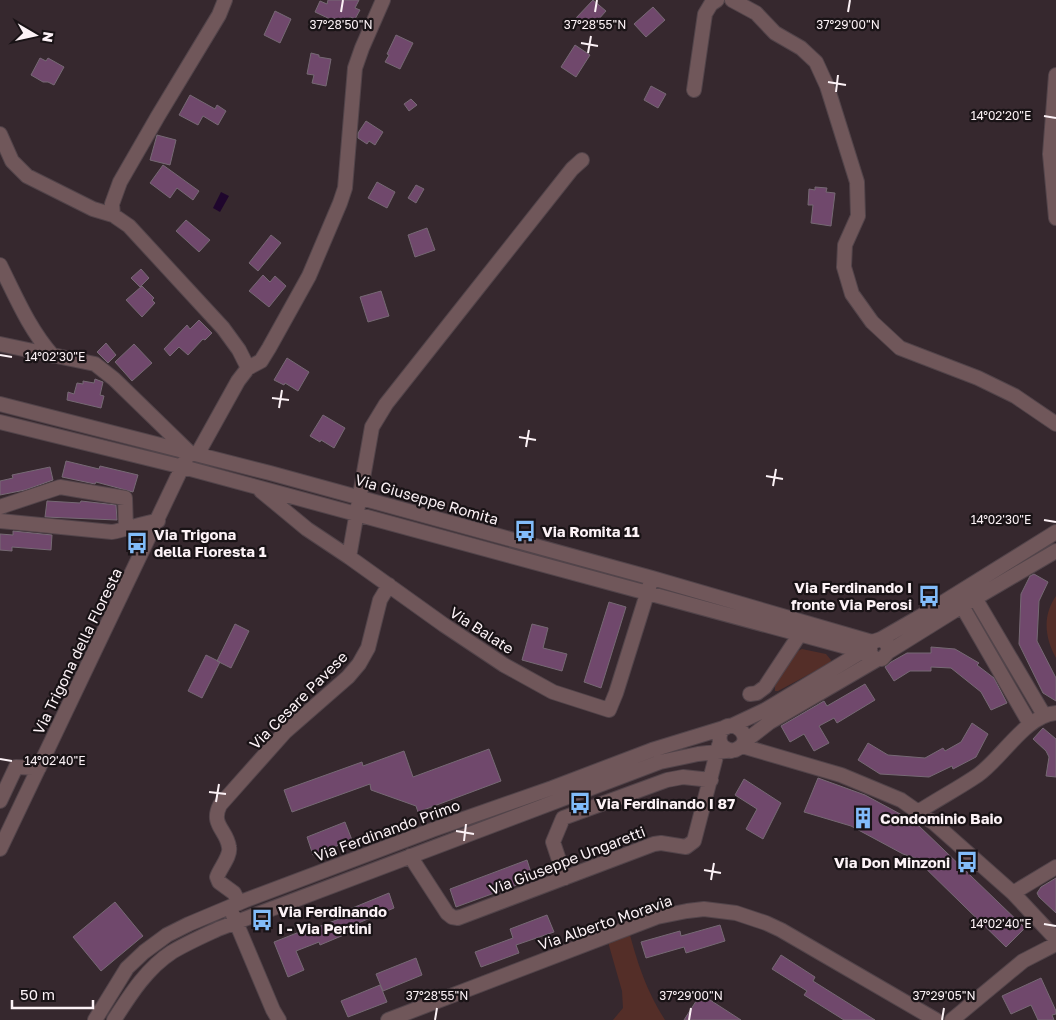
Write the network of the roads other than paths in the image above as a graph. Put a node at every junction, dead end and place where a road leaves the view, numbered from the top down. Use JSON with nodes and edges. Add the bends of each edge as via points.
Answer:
{"nodes":[{"id":1,"x":225,"y":0,"type":"edge"},
{"id":2,"x":383,"y":0,"type":"edge"},
{"id":3,"x":717,"y":0,"type":"edge"},
{"id":4,"x":732,"y":0,"type":"edge"},
{"id":5,"x":1056,"y":75,"type":"edge"},
{"id":6,"x":694,"y":90,"type":"dead end"},
{"id":7,"x":0,"y":134,"type":"edge"},
{"id":8,"x":582,"y":160,"type":"dead end"},
{"id":9,"x":1054,"y":169,"type":"edge"},
{"id":10,"x":113,"y":215,"type":"junction"},
{"id":11,"x":1056,"y":218,"type":"edge"},
{"id":12,"x":0,"y":265,"type":"edge"},
{"id":13,"x":0,"y":344,"type":"edge"},
{"id":14,"x":53,"y":356,"type":"junction"},
{"id":15,"x":248,"y":368,"type":"junction"},
{"id":16,"x":0,"y":404,"type":"edge"},
{"id":17,"x":0,"y":422,"type":"edge"},
{"id":18,"x":1056,"y":424,"type":"edge"},
{"id":19,"x":193,"y":452,"type":"junction"},
{"id":20,"x":183,"y":467,"type":"junction"},
{"id":21,"x":261,"y":470,"type":"junction"},
{"id":22,"x":256,"y":487,"type":"junction"},
{"id":23,"x":359,"y":497,"type":"junction"},
{"id":24,"x":0,"y":507,"type":"edge"},
{"id":25,"x":356,"y":514,"type":"junction"},
{"id":26,"x":0,"y":521,"type":"edge"},
{"id":27,"x":158,"y":521,"type":"junction"},
{"id":28,"x":126,"y":529,"type":"junction"},
{"id":29,"x":1056,"y":532,"type":"edge"},
{"id":30,"x":1056,"y":551,"type":"edge"},
{"id":31,"x":349,"y":557,"type":"junction"},
{"id":32,"x":594,"y":562,"type":"junction"},
{"id":33,"x":589,"y":577,"type":"junction"},
{"id":34,"x":652,"y":578,"type":"junction"},
{"id":35,"x":389,"y":585,"type":"junction"},
{"id":36,"x":647,"y":593,"type":"junction"},
{"id":37,"x":975,"y":598,"type":"junction"},
{"id":38,"x":962,"y":606,"type":"junction"},
{"id":39,"x":774,"y":621,"type":"junction"},
{"id":40,"x":800,"y":634,"type":"junction"},
{"id":41,"x":820,"y":639,"type":"junction"},
{"id":42,"x":874,"y":649,"type":"junction"},
{"id":43,"x":838,"y":667,"type":"junction"},
{"id":44,"x":750,"y":694,"type":"dead end"},
{"id":45,"x":1050,"y":714,"type":"edge"},
{"id":46,"x":1030,"y":724,"type":"junction"},
{"id":47,"x":729,"y":726,"type":"junction"},
{"id":48,"x":731,"y":747,"type":"junction"},
{"id":49,"x":39,"y":768,"type":"junction"},
{"id":50,"x":712,"y":776,"type":"junction"},
{"id":51,"x":573,"y":787,"type":"junction"},
{"id":52,"x":554,"y":794,"type":"junction"},
{"id":53,"x":0,"y":801,"type":"edge"},
{"id":54,"x":918,"y":812,"type":"junction"},
{"id":55,"x":432,"y":830,"type":"junction"},
{"id":56,"x":392,"y":845,"type":"junction"},
{"id":57,"x":438,"y":846,"type":"junction"},
{"id":58,"x":0,"y":848,"type":"edge"},
{"id":59,"x":404,"y":858,"type":"junction"},
{"id":60,"x":1056,"y":867,"type":"edge"},
{"id":61,"x":565,"y":878,"type":"junction"},
{"id":62,"x":1013,"y":893,"type":"junction"},
{"id":63,"x":238,"y":904,"type":"junction"},
{"id":64,"x":253,"y":916,"type":"junction"},
{"id":65,"x":236,"y":922,"type":"junction"},
{"id":66,"x":1056,"y":939,"type":"edge"},
{"id":67,"x":1056,"y":944,"type":"edge"},
{"id":68,"x":95,"y":1020,"type":"edge"},
{"id":69,"x":114,"y":1020,"type":"edge"},
{"id":70,"x":279,"y":1020,"type":"edge"},
{"id":71,"x":388,"y":1020,"type":"edge"},
{"id":72,"x":936,"y":1020,"type":"edge"},
{"id":73,"x":952,"y":1020,"type":"edge"}],
"edges":[{"from":1,"to":10,"type":"street","via":[[219,16],[120,182],[112,204]]},
{"from":2,"to":15,"type":"street","name":"Via Trigona della Floresta","via":[[355,68],[345,188],[340,203],[309,276],[269,348],[261,361]]},
{"from":3,"to":6,"type":"street","via":[[705,14]]},
{"from":4,"to":18,"type":"street","via":[[756,12],[775,33],[801,48],[816,62],[828,86],[856,182],[858,216],[845,245],[844,266],[852,294],[872,322],[900,348],[1015,396]]},
{"from":5,"to":9,"type":"street","via":[[1050,154]]},
{"from":7,"to":10,"type":"street","via":[[12,161],[27,176],[93,209]]},
{"from":8,"to":23,"type":"street","via":[[386,404],[372,427]]},
{"from":9,"to":11,"type":"street"},
{"from":10,"to":15,"type":"street","via":[[129,226],[223,328]]},
{"from":12,"to":14,"type":"street","via":[[31,328]]},
{"from":13,"to":14,"type":"street"},
{"from":14,"to":19,"type":"street","via":[[95,364]]},
{"from":15,"to":19,"type":"street","name":"Via Trigona della Floresta"},
{"from":16,"to":19,"type":"street","name":"Via Giuseppe Romita"},
{"from":17,"to":20,"type":"street","name":"Via Giuseppe Romita"},
{"from":19,"to":20,"type":"street","name":"Via Trigona della Floresta"},
{"from":19,"to":21,"type":"street","name":"Via Giuseppe Romita"},
{"from":20,"to":22,"type":"street","name":"Via Giuseppe Romita"},
{"from":20,"to":27,"type":"street","name":"Via Trigona della Floresta"},
{"from":21,"to":22,"type":"street"},
{"from":21,"to":23,"type":"street","name":"Via Giuseppe Romita"},
{"from":22,"to":25,"type":"street","name":"Via Giuseppe Romita"},
{"from":22,"to":31,"type":"street","name":"Via Balate"},
{"from":23,"to":25,"type":"street"},
{"from":23,"to":32,"type":"street","name":"Via Giuseppe Romita"},
{"from":24,"to":28,"type":"street","via":[[60,487],[125,498]]},
{"from":25,"to":31,"type":"street"},
{"from":25,"to":33,"type":"street","name":"Via Giuseppe Romita"},
{"from":26,"to":28,"type":"street","via":[[112,532]]},
{"from":27,"to":28,"type":"street"},
{"from":27,"to":49,"type":"street","name":"Via Trigona della Floresta"},
{"from":29,"to":42,"type":"street","name":"Via Ferdinando Primo"},
{"from":30,"to":37,"type":"street","name":"Via Ferdinando Primo"},
{"from":31,"to":35,"type":"street","name":"Via Balate"},
{"from":32,"to":33,"type":"street"},
{"from":32,"to":34,"type":"street","name":"Via Giuseppe Romita"},
{"from":33,"to":36,"type":"street","name":"Via Giuseppe Romita"},
{"from":34,"to":36,"type":"street"},
{"from":34,"to":39,"type":"street","name":"Via Giuseppe Romita"},
{"from":35,"to":36,"type":"street","name":"Via Balate","via":[[504,665],[553,692],[609,710]]},
{"from":35,"to":63,"type":"street","name":"Via Cesare Pavese","via":[[380,600],[368,648],[359,664],[285,732],[216,814],[230,847],[217,877],[234,893]]},
{"from":36,"to":39,"type":"street","name":"Via Giuseppe Romita"},
{"from":37,"to":38,"type":"street","name":"Via Ferdinando Primo"},
{"from":37,"to":45,"type":"street"},
{"from":38,"to":42,"type":"street","name":"Via Ferdinando Primo"},
{"from":38,"to":46,"type":"street"},
{"from":39,"to":40,"type":"street","name":"Via Giuseppe Romita"},
{"from":39,"to":42,"type":"street","name":"Via Giuseppe Romita","via":[[853,635]]},
{"from":40,"to":41,"type":"street","name":"Via Giuseppe Romita"},
{"from":40,"to":44,"type":"street","via":[[765,687]]},
{"from":41,"to":42,"type":"street","name":"Via Giuseppe Romita"},
{"from":41,"to":43,"type":"street","via":[[846,652],[847,656]]},
{"from":42,"to":43,"type":"street","name":"Via Ferdinando Primo"},
{"from":42,"to":48,"type":"street","name":"Via Ferdinando Primo"},
{"from":43,"to":47,"type":"street","name":"Via Ferdinando Primo","via":[[765,710]]},
{"from":45,"to":46,"type":"street"},
{"from":46,"to":54,"type":"street","via":[[978,774]]},
{"from":47,"to":48,"type":"street","via":[[721,732]]},
{"from":47,"to":48,"type":"street","via":[[739,728],[744,734]]},
{"from":47,"to":51,"type":"street","name":"Via Ferdinando Primo","via":[[652,750]]},
{"from":48,"to":50,"type":"street"},
{"from":48,"to":51,"type":"street","name":"Via Ferdinando Primo","via":[[667,760]]},
{"from":48,"to":54,"type":"street","via":[[841,775],[901,800]]},
{"from":49,"to":53,"type":"street","via":[[16,767]]},
{"from":49,"to":58,"type":"street","name":"Via Trigona della Floresta"},
{"from":50,"to":61,"type":"street","name":"Via Giuseppe Ungaretti","via":[[694,841],[690,845],[661,842]]},
{"from":50,"to":61,"type":"street","via":[[667,780],[563,818],[553,842]]},
{"from":51,"to":52,"type":"street","name":"Via Ferdinando Primo"},
{"from":52,"to":55,"type":"street","name":"Via Ferdinando Primo"},
{"from":52,"to":57,"type":"street","name":"Via Ferdinando Primo"},
{"from":54,"to":62,"type":"street"},
{"from":55,"to":56,"type":"street","name":"Via Ferdinando Primo"},
{"from":55,"to":57,"type":"street"},
{"from":56,"to":59,"type":"street","name":"Via Giuseppe Ungaretti"},
{"from":56,"to":63,"type":"street","name":"Via Ferdinando Primo"},
{"from":57,"to":59,"type":"street","name":"Via Ferdinando Primo"},
{"from":59,"to":61,"type":"street","name":"Via Giuseppe Ungaretti","via":[[447,913],[458,918]]},
{"from":59,"to":64,"type":"street","name":"Via Ferdinando Primo"},
{"from":60,"to":62,"type":"street"},
{"from":62,"to":66,"type":"street"},
{"from":63,"to":64,"type":"street"},
{"from":63,"to":65,"type":"street"},
{"from":63,"to":68,"type":"street","name":"Via Ferdinando Primo","via":[[167,935],[144,952],[127,968]]},
{"from":64,"to":65,"type":"street","name":"Via Ferdinando Primo"},
{"from":65,"to":69,"type":"street","name":"Via Ferdinando Primo","via":[[172,952],[155,965]]},
{"from":65,"to":70,"type":"street"},
{"from":67,"to":73,"type":"street","via":[[1023,961]]},
{"from":71,"to":72,"type":"street","name":"Via Alberto Moravia","via":[[657,917],[704,909],[736,913],[781,930]]}]}
